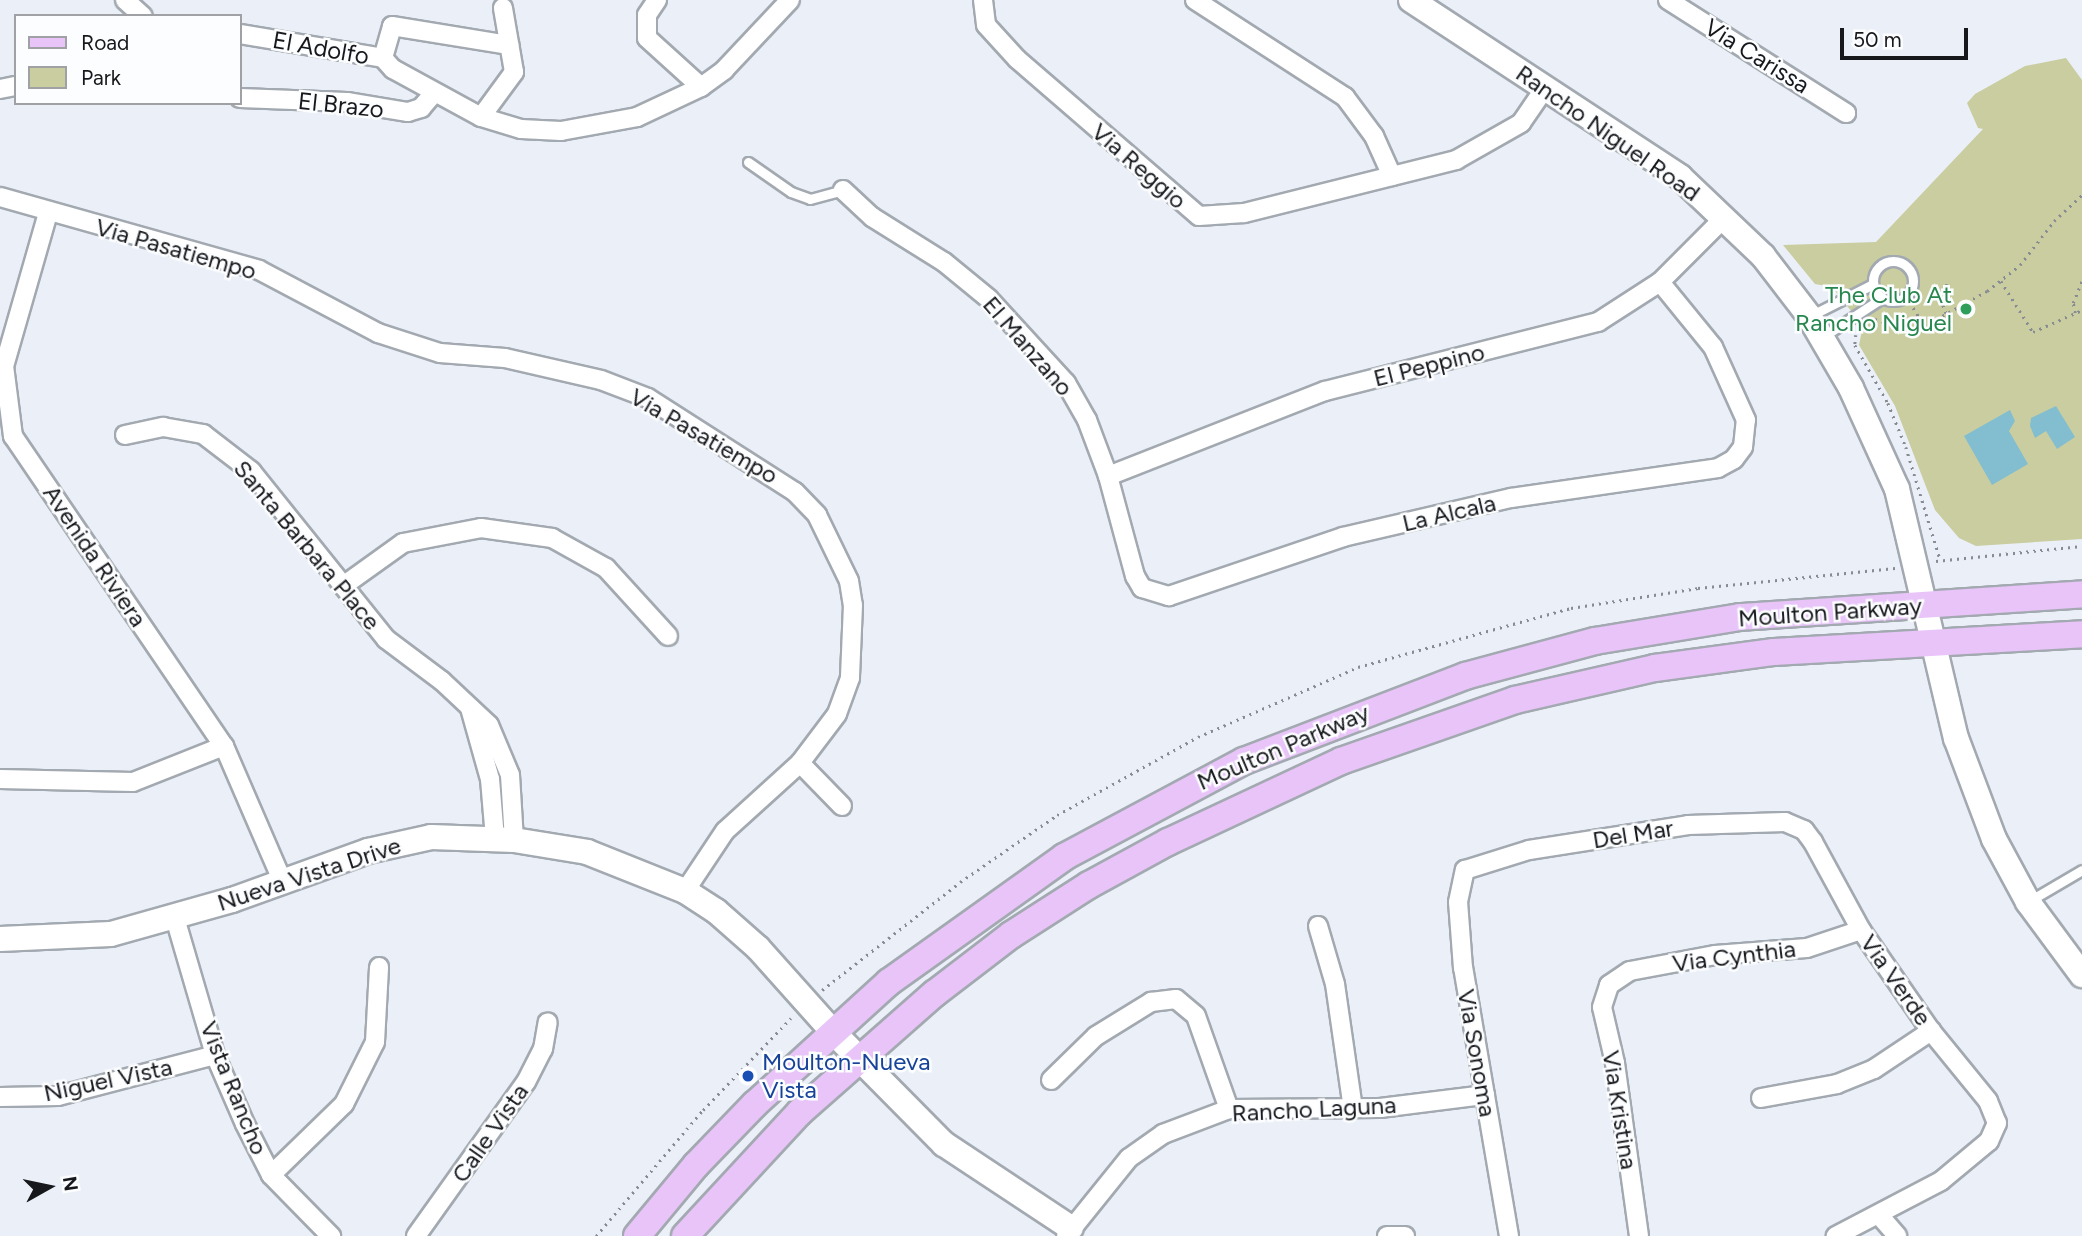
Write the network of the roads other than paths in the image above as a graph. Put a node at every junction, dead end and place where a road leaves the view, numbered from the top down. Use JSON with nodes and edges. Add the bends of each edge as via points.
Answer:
{"nodes":[{"id":1,"x":125,"y":0,"type":"edge"},
{"id":2,"x":657,"y":0,"type":"edge"},
{"id":3,"x":790,"y":0,"type":"edge"},
{"id":4,"x":983,"y":0,"type":"edge"},
{"id":5,"x":1195,"y":0,"type":"edge"},
{"id":6,"x":1411,"y":0,"type":"edge"},
{"id":7,"x":1668,"y":0,"type":"edge"},
{"id":8,"x":503,"y":8,"type":"dead end"},
{"id":9,"x":141,"y":14,"type":"edge"},
{"id":10,"x":242,"y":34,"type":"edge"},
{"id":11,"x":509,"y":45,"type":"junction"},
{"id":12,"x":383,"y":58,"type":"junction"},
{"id":13,"x":701,"y":87,"type":"junction"},
{"id":14,"x":1545,"y":88,"type":"junction"},
{"id":15,"x":434,"y":93,"type":"junction"},
{"id":16,"x":242,"y":98,"type":"edge"},
{"id":17,"x":1846,"y":113,"type":"dead end"},
{"id":18,"x":481,"y":117,"type":"junction"},
{"id":19,"x":748,"y":162,"type":"dead end"},
{"id":20,"x":1392,"y":176,"type":"junction"},
{"id":21,"x":843,"y":190,"type":"joint"},
{"id":22,"x":0,"y":197,"type":"edge"},
{"id":23,"x":48,"y":213,"type":"junction"},
{"id":24,"x":1725,"y":217,"type":"junction"},
{"id":25,"x":1660,"y":282,"type":"junction"},
{"id":26,"x":1873,"y":284,"type":"junction"},
{"id":27,"x":1882,"y":298,"type":"junction"},
{"id":28,"x":1816,"y":327,"type":"junction"},
{"id":29,"x":2,"y":365,"type":"edge"},
{"id":30,"x":125,"y":435,"type":"dead end"},
{"id":31,"x":1108,"y":476,"type":"junction"},
{"id":32,"x":343,"y":586,"type":"junction"},
{"id":33,"x":1154,"y":594,"type":"joint"},
{"id":34,"x":2082,"y":594,"type":"edge"},
{"id":35,"x":1926,"y":606,"type":"junction"},
{"id":36,"x":2082,"y":634,"type":"edge"},
{"id":37,"x":668,"y":636,"type":"dead end"},
{"id":38,"x":1933,"y":642,"type":"junction"},
{"id":39,"x":470,"y":709,"type":"junction"},
{"id":40,"x":224,"y":746,"type":"junction"},
{"id":41,"x":501,"y":753,"type":"junction"},
{"id":42,"x":484,"y":761,"type":"junction"},
{"id":43,"x":800,"y":763,"type":"junction"},
{"id":44,"x":0,"y":779,"type":"edge"},
{"id":45,"x":842,"y":806,"type":"dead end"},
{"id":46,"x":1804,"y":830,"type":"joint"},
{"id":47,"x":504,"y":840,"type":"junction"},
{"id":48,"x":1465,"y":870,"type":"joint"},
{"id":49,"x":2082,"y":870,"type":"edge"},
{"id":50,"x":282,"y":880,"type":"junction"},
{"id":51,"x":684,"y":891,"type":"junction"},
{"id":52,"x":2028,"y":902,"type":"junction"},
{"id":53,"x":175,"y":918,"type":"junction"},
{"id":54,"x":1318,"y":926,"type":"dead end"},
{"id":55,"x":1861,"y":930,"type":"junction"},
{"id":56,"x":0,"y":939,"type":"edge"},
{"id":57,"x":379,"y":967,"type":"dead end"},
{"id":58,"x":2082,"y":975,"type":"edge"},
{"id":59,"x":1609,"y":985,"type":"joint"},
{"id":60,"x":548,"y":1022,"type":"dead end"},
{"id":61,"x":1931,"y":1031,"type":"junction"},
{"id":62,"x":835,"y":1034,"type":"junction"},
{"id":63,"x":215,"y":1055,"type":"junction"},
{"id":64,"x":861,"y":1062,"type":"junction"},
{"id":65,"x":1051,"y":1080,"type":"dead end"},
{"id":66,"x":1485,"y":1095,"type":"junction"},
{"id":67,"x":0,"y":1097,"type":"edge"},
{"id":68,"x":1762,"y":1097,"type":"dead end"},
{"id":69,"x":1229,"y":1109,"type":"junction"},
{"id":70,"x":1353,"y":1109,"type":"junction"},
{"id":71,"x":271,"y":1175,"type":"junction"},
{"id":72,"x":1879,"y":1214,"type":"junction"},
{"id":73,"x":1068,"y":1232,"type":"edge"},
{"id":74,"x":331,"y":1236,"type":"edge"},
{"id":75,"x":416,"y":1236,"type":"edge"},
{"id":76,"x":637,"y":1236,"type":"edge"},
{"id":77,"x":685,"y":1236,"type":"edge"},
{"id":78,"x":1387,"y":1236,"type":"edge"},
{"id":79,"x":1405,"y":1236,"type":"edge"},
{"id":80,"x":1509,"y":1236,"type":"edge"},
{"id":81,"x":1639,"y":1236,"type":"edge"},
{"id":82,"x":1836,"y":1236,"type":"edge"},
{"id":83,"x":1898,"y":1236,"type":"edge"}],
"edges":[{"from":1,"to":9,"type":"street"},
{"from":2,"to":13,"type":"street","via":[[647,15],[647,38]]},
{"from":3,"to":13,"type":"street","name":"El Adolfo","via":[[724,70]]},
{"from":4,"to":20,"type":"street","name":"Via Reggio","via":[[986,25],[1017,59],[1199,216],[1244,213]]},
{"from":5,"to":20,"type":"street","via":[[1345,97],[1374,135]]},
{"from":6,"to":14,"type":"street","name":"Rancho Niguel Road"},
{"from":7,"to":17,"type":"street","name":"Via Carissa"},
{"from":8,"to":11,"type":"street"},
{"from":10,"to":12,"type":"street","name":"El Adolfo"},
{"from":11,"to":12,"type":"street","via":[[392,26]]},
{"from":11,"to":18,"type":"street","via":[[514,72]]},
{"from":12,"to":15,"type":"street","name":"El Adolfo"},
{"from":13,"to":18,"type":"street","name":"El Adolfo","via":[[636,117],[592,127],[521,129]]},
{"from":14,"to":20,"type":"street","name":"Via Reggio","via":[[1521,123],[1473,153]]},
{"from":14,"to":24,"type":"street","name":"Rancho Niguel Road","via":[[1680,177]]},
{"from":15,"to":16,"type":"street","name":"El Brazo","via":[[421,108],[408,112],[347,102]]},
{"from":15,"to":18,"type":"street","name":"El Adolfo"},
{"from":19,"to":21,"type":"lane","via":[[792,192],[810,198]]},
{"from":21,"to":31,"type":"street","name":"El Manzano","via":[[872,217],[944,261],[989,299],[1066,383],[1087,420]]},
{"from":22,"to":23,"type":"street","name":"Via Pasatiempo"},
{"from":23,"to":29,"type":"street","name":"Avenida Riviera"},
{"from":23,"to":43,"type":"street","name":"Via Pasatiempo","via":[[258,270],[378,333],[440,353],[505,358],[601,380],[648,398],[768,470],[817,514],[849,580],[853,605],[850,678],[844,696],[837,714]]},
{"from":24,"to":25,"type":"street","name":"El Peppino"},
{"from":24,"to":28,"type":"street","name":"Rancho Niguel Road","via":[[1763,256]]},
{"from":25,"to":31,"type":"street","name":"El Peppino","via":[[1598,322],[1325,391]]},
{"from":25,"to":33,"type":"street","name":"La Alcala","via":[[1713,346],[1746,420],[1743,447],[1718,468],[1511,498],[1343,537],[1185,591]]},
{"from":26,"to":27,"type":"lane"},
{"from":26,"to":27,"type":"lane","via":[[1880,266],[1899,261],[1913,275],[1906,296],[1897,301]]},
{"from":26,"to":28,"type":"lane"},
{"from":27,"to":28,"type":"lane","via":[[1847,323]]},
{"from":28,"to":35,"type":"street","name":"Rancho Niguel Road","via":[[1851,388],[1896,489]]},
{"from":29,"to":40,"type":"street","name":"Avenida Riviera","via":[[13,436]]},
{"from":30,"to":32,"type":"street","name":"Santa Barbara Place","via":[[163,427],[203,434],[251,471]]},
{"from":31,"to":33,"type":"street","name":"El Manzano","via":[[1135,576],[1142,588]]},
{"from":32,"to":37,"type":"street","via":[[403,543],[481,528],[552,538],[606,568]]},
{"from":32,"to":39,"type":"street","name":"Santa Barbara Place","via":[[386,639],[442,681]]},
{"from":34,"to":35,"type":"main road","name":"Moulton Parkway"},
{"from":35,"to":38,"type":"street","name":"Rancho Niguel Road"},
{"from":35,"to":62,"type":"main road","name":"Moulton Parkway","via":[[1740,617],[1595,642],[1465,676],[1325,727],[1186,788],[1064,857],[889,982]]},
{"from":36,"to":38,"type":"main road","name":"Moulton Parkway"},
{"from":38,"to":52,"type":"street","name":"Rancho Niguel Road","via":[[1965,764],[1994,839]]},
{"from":38,"to":64,"type":"main road","name":"Moulton Parkway","via":[[1774,652],[1655,668],[1515,700],[1341,761],[1238,807],[1089,885],[934,994]]},
{"from":39,"to":41,"type":"street","name":"Santa Barbara Place","via":[[489,725]]},
{"from":39,"to":42,"type":"street","name":"Santa Barbara Place"},
{"from":40,"to":44,"type":"street","via":[[133,782]]},
{"from":40,"to":50,"type":"street","name":"Avenida Riviera"},
{"from":41,"to":42,"type":"street"},
{"from":41,"to":47,"type":"street","name":"Santa Barbara Place","via":[[510,775]]},
{"from":42,"to":47,"type":"street","name":"Santa Barbara Place"},
{"from":43,"to":45,"type":"street"},
{"from":43,"to":51,"type":"street","name":"Via Pasatiempo","via":[[725,831]]},
{"from":46,"to":48,"type":"street","name":"Del Mar","via":[[1785,822],[1688,825],[1529,850]]},
{"from":46,"to":55,"type":"street","name":"Via Verde"},
{"from":47,"to":50,"type":"street","name":"Nueva Vista Drive","via":[[430,837],[368,851]]},
{"from":47,"to":51,"type":"street","name":"Nueva Vista Drive","via":[[587,852]]},
{"from":48,"to":66,"type":"street","name":"Via Sonoma","via":[[1458,902],[1462,968]]},
{"from":49,"to":52,"type":"lane"},
{"from":50,"to":53,"type":"street","name":"Nueva Vista Drive"},
{"from":51,"to":62,"type":"street","name":"Nueva Vista Drive","via":[[758,948]]},
{"from":52,"to":58,"type":"street","name":"Rancho Niguel Road"},
{"from":53,"to":56,"type":"street","name":"Nueva Vista Drive","via":[[111,934]]},
{"from":53,"to":63,"type":"street","name":"Vista Rancho"},
{"from":54,"to":70,"type":"street","via":[[1335,984]]},
{"from":55,"to":59,"type":"street","name":"Via Cynthia","via":[[1807,947],[1715,955],[1630,971]]},
{"from":55,"to":61,"type":"street","name":"Via Verde"},
{"from":57,"to":71,"type":"street","via":[[375,1042],[344,1104]]},
{"from":59,"to":81,"type":"street","name":"Via Kristina","via":[[1602,1007],[1615,1063]]},
{"from":60,"to":75,"type":"street","name":"Calle Vista","via":[[547,1038],[526,1082]]},
{"from":61,"to":68,"type":"street","via":[[1874,1069],[1837,1084]]},
{"from":61,"to":72,"type":"street","name":"Via Verde","via":[[1988,1101],[1997,1123],[1989,1141],[1941,1181]]},
{"from":62,"to":64,"type":"street","name":"Nueva Vista Drive"},
{"from":62,"to":76,"type":"main road","name":"Moulton Parkway","via":[[696,1165]]},
{"from":63,"to":67,"type":"street","name":"Niguel Vista","via":[[58,1096]]},
{"from":63,"to":71,"type":"street","name":"Vista Rancho"},
{"from":64,"to":73,"type":"street","name":"Nueva Vista Drive","via":[[944,1144]]},
{"from":64,"to":77,"type":"main road","name":"Moulton Parkway","via":[[800,1112]]},
{"from":65,"to":69,"type":"street","via":[[1096,1035],[1151,1002],[1176,999],[1196,1016]]},
{"from":66,"to":70,"type":"street","name":"Rancho Laguna"},
{"from":66,"to":80,"type":"street","name":"Via Sonoma"},
{"from":69,"to":70,"type":"street","name":"Rancho Laguna"},
{"from":69,"to":73,"type":"street","name":"Rancho Laguna","via":[[1163,1134],[1129,1158]]},
{"from":71,"to":74,"type":"street","name":"Vista Rancho"},
{"from":72,"to":82,"type":"street"},
{"from":72,"to":83,"type":"street"},
{"from":78,"to":79,"type":"street"}]}
